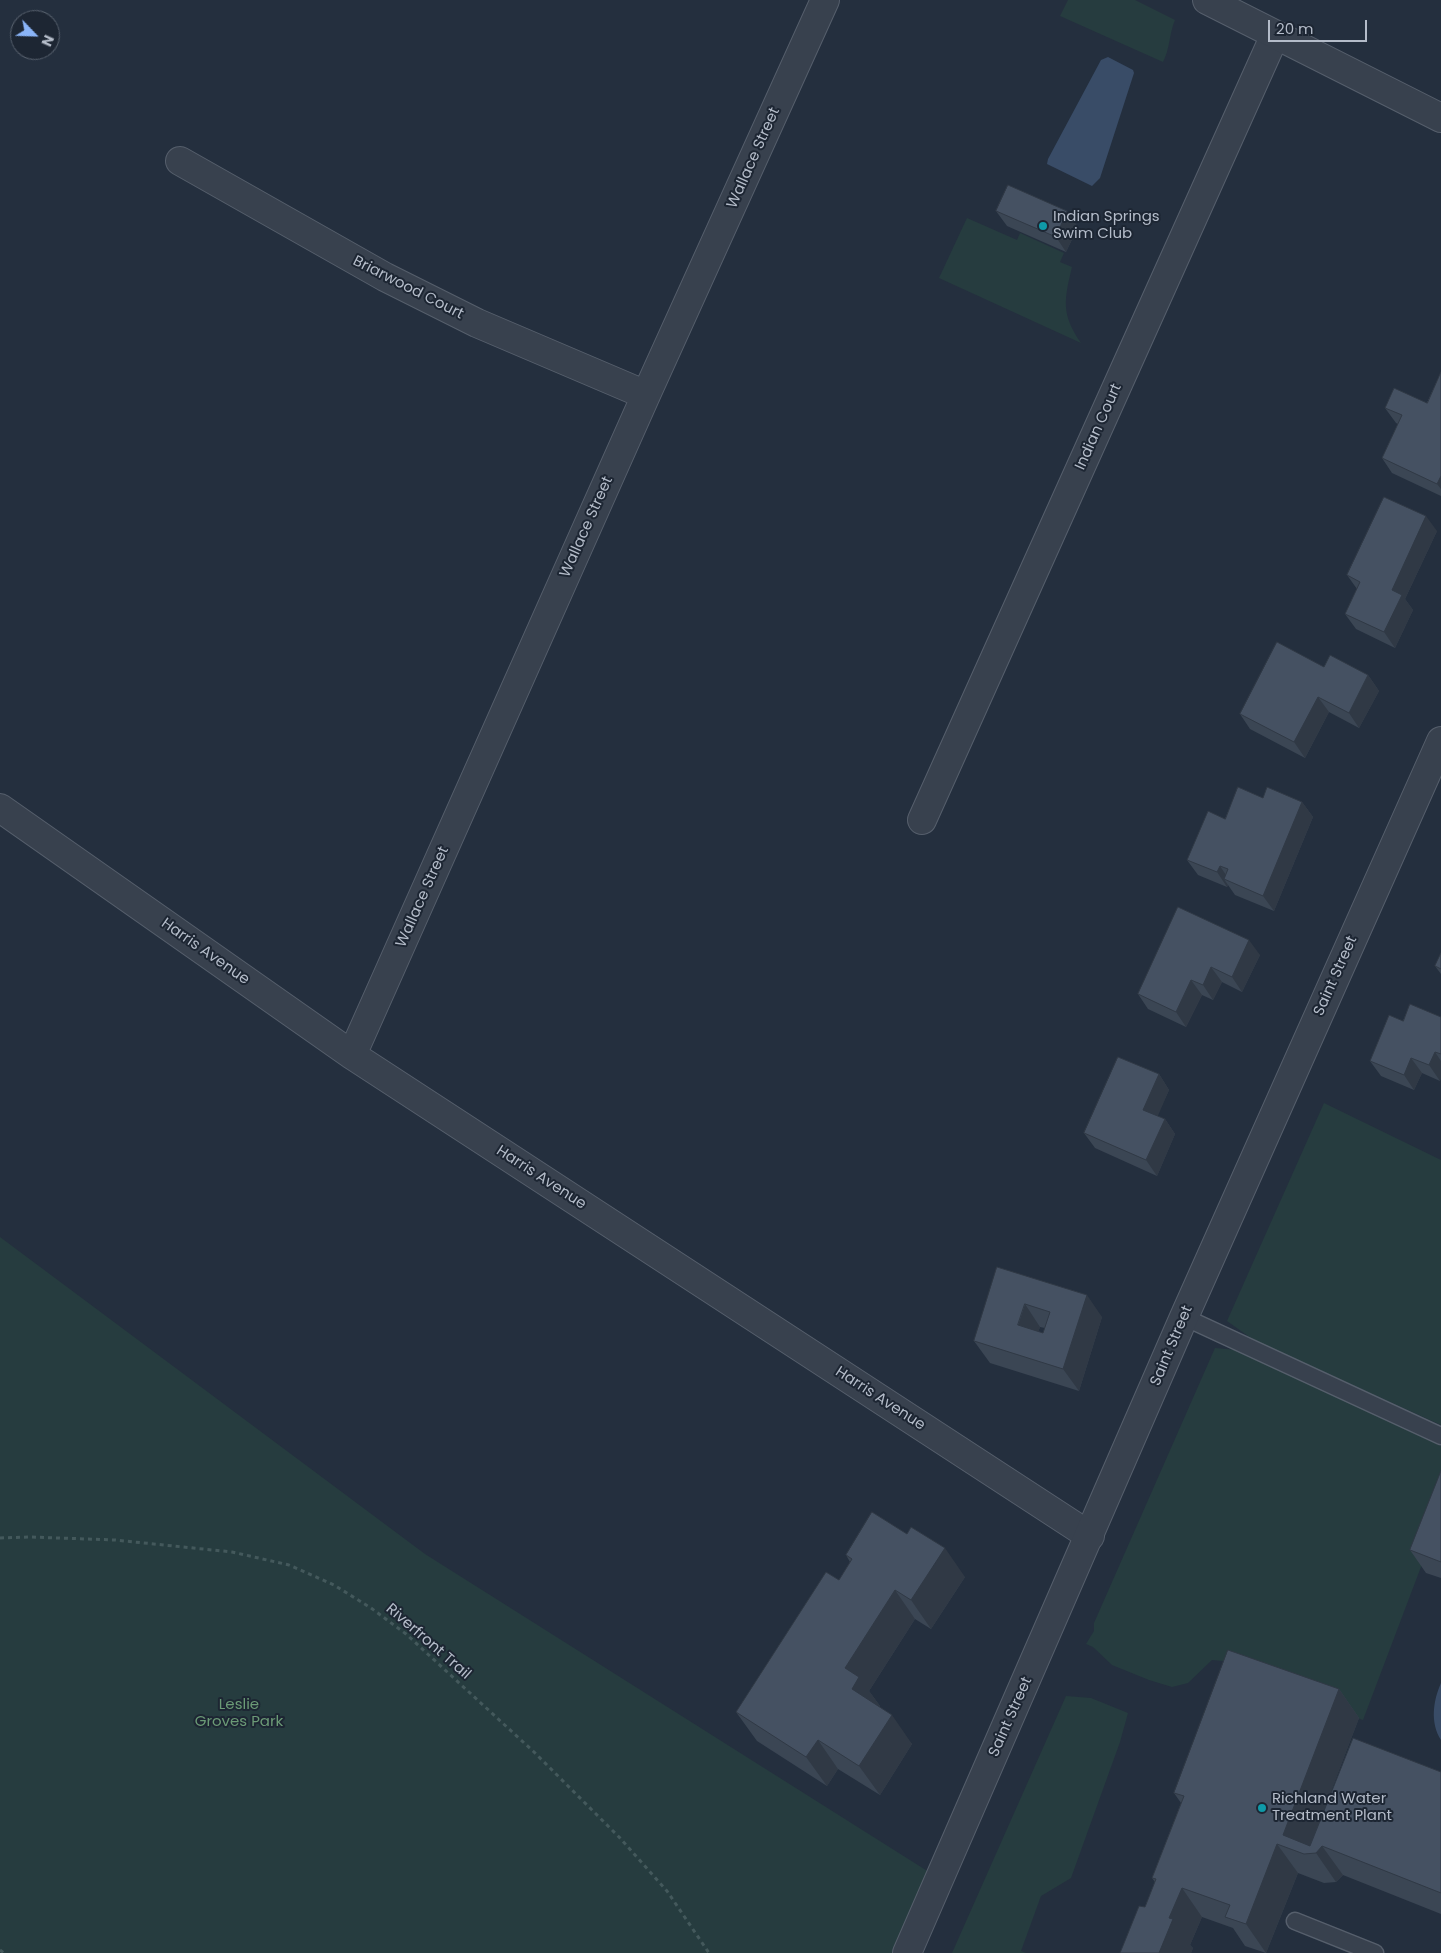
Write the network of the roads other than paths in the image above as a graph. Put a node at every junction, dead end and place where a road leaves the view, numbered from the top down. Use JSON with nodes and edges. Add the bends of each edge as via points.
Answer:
{"nodes":[{"id":1,"x":825,"y":0,"type":"edge"},
{"id":2,"x":1206,"y":0,"type":"edge"},
{"id":3,"x":1276,"y":35,"type":"junction"},
{"id":4,"x":1441,"y":118,"type":"edge"},
{"id":5,"x":180,"y":161,"type":"dead end"},
{"id":6,"x":646,"y":395,"type":"junction"},
{"id":7,"x":1441,"y":740,"type":"edge"},
{"id":8,"x":0,"y":808,"type":"edge"},
{"id":9,"x":922,"y":820,"type":"dead end"},
{"id":10,"x":352,"y":1055,"type":"junction"},
{"id":11,"x":1184,"y":1317,"type":"junction"},
{"id":12,"x":1441,"y":1436,"type":"edge"},
{"id":13,"x":1090,"y":1536,"type":"junction"},
{"id":14,"x":1295,"y":1921,"type":"dead end"},
{"id":15,"x":907,"y":1953,"type":"edge"},
{"id":16,"x":1375,"y":1953,"type":"edge"}],
"edges":[{"from":1,"to":6,"type":"street","name":"Wallace Street"},
{"from":2,"to":3,"type":"street"},
{"from":3,"to":4,"type":"street"},
{"from":3,"to":9,"type":"street","name":"Indian Court"},
{"from":5,"to":6,"type":"street","name":"Briarwood Court","via":[[384,278]]},
{"from":6,"to":10,"type":"street","name":"Wallace Street"},
{"from":7,"to":11,"type":"street","name":"Saint Street"},
{"from":8,"to":10,"type":"street","name":"Harris Avenue"},
{"from":10,"to":13,"type":"street","name":"Harris Avenue"},
{"from":11,"to":12,"type":"lane"},
{"from":11,"to":13,"type":"street","name":"Saint Street"},
{"from":13,"to":15,"type":"street","name":"Saint Street"},
{"from":14,"to":16,"type":"lane"}]}
